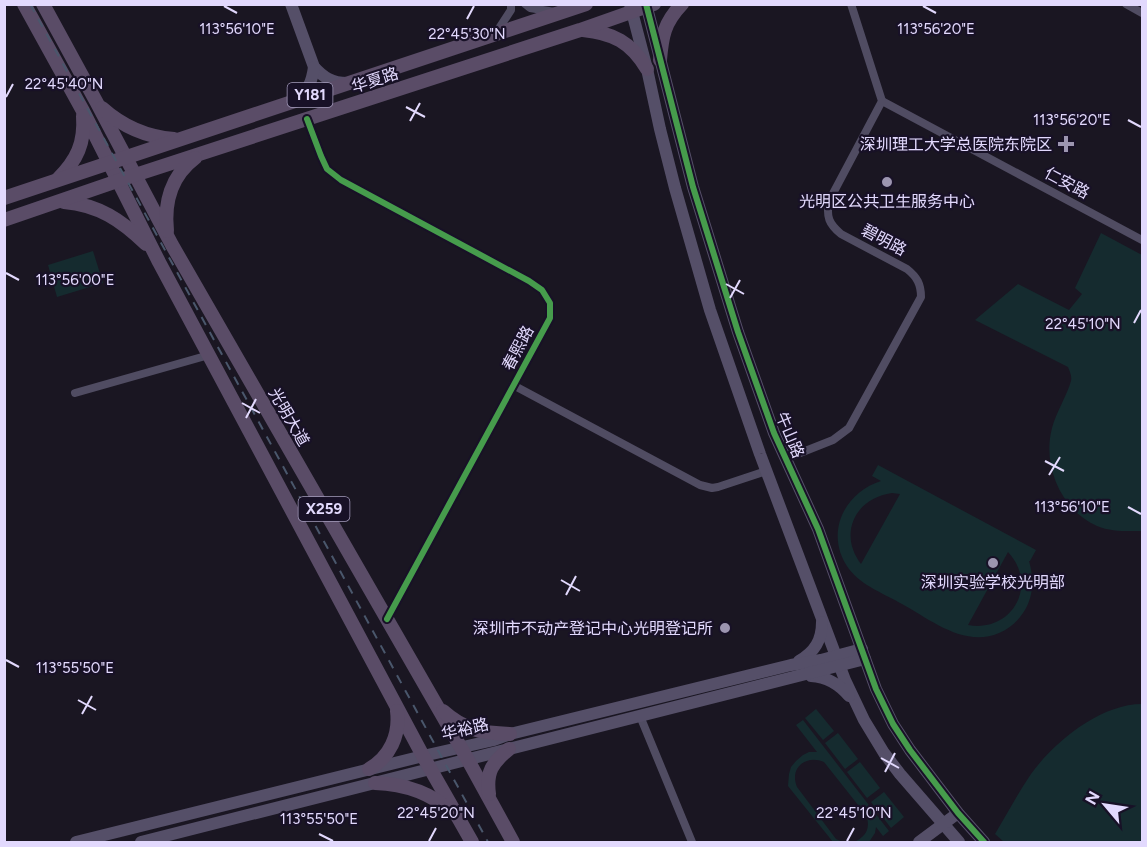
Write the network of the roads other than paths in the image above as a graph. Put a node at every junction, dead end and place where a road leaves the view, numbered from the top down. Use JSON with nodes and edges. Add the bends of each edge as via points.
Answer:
{"nodes":[{"id":1,"x":24,"y":4,"type":"edge"},
{"id":2,"x":43,"y":4,"type":"edge"},
{"id":3,"x":291,"y":4,"type":"edge"},
{"id":4,"x":511,"y":4,"type":"edge"},
{"id":5,"x":525,"y":4,"type":"edge"},
{"id":6,"x":586,"y":4,"type":"edge"},
{"id":7,"x":682,"y":4,"type":"edge"},
{"id":8,"x":1126,"y":4,"type":"edge"},
{"id":9,"x":649,"y":5,"type":"edge"},
{"id":10,"x":851,"y":6,"type":"edge"},
{"id":11,"x":631,"y":8,"type":"edge"},
{"id":12,"x":561,"y":13,"type":"junction"},
{"id":13,"x":1143,"y":13,"type":"edge"},
{"id":14,"x":580,"y":30,"type":"junction"},
{"id":15,"x":495,"y":34,"type":"junction"},
{"id":16,"x":660,"y":60,"type":"junction"},
{"id":17,"x":314,"y":67,"type":"junction"},
{"id":18,"x":647,"y":69,"type":"junction"},
{"id":19,"x":347,"y":83,"type":"junction"},
{"id":20,"x":296,"y":100,"type":"junction"},
{"id":21,"x":882,"y":101,"type":"junction"},
{"id":22,"x":97,"y":103,"type":"junction"},
{"id":23,"x":83,"y":111,"type":"junction"},
{"id":24,"x":307,"y":119,"type":"junction"},
{"id":25,"x":179,"y":139,"type":"junction"},
{"id":26,"x":200,"y":154,"type":"junction"},
{"id":27,"x":126,"y":157,"type":"junction"},
{"id":28,"x":109,"y":162,"type":"junction"},
{"id":29,"x":135,"y":176,"type":"junction"},
{"id":30,"x":58,"y":180,"type":"junction"},
{"id":31,"x":119,"y":182,"type":"junction"},
{"id":32,"x":4,"y":198,"type":"edge"},
{"id":33,"x":59,"y":202,"type":"junction"},
{"id":34,"x":4,"y":220,"type":"edge"},
{"id":35,"x":1143,"y":240,"type":"edge"},
{"id":36,"x":172,"y":245,"type":"junction"},
{"id":37,"x":154,"y":252,"type":"junction"},
{"id":38,"x":209,"y":355,"type":"junction"},
{"id":39,"x":513,"y":385,"type":"junction"},
{"id":40,"x":75,"y":393,"type":"dead end"},
{"id":41,"x":785,"y":459,"type":"junction"},
{"id":42,"x":766,"y":471,"type":"junction"},
{"id":43,"x":820,"y":612,"type":"junction"},
{"id":44,"x":387,"y":619,"type":"junction"},
{"id":45,"x":863,"y":654,"type":"junction"},
{"id":46,"x":839,"y":661,"type":"junction"},
{"id":47,"x":791,"y":664,"type":"junction"},
{"id":48,"x":795,"y":677,"type":"junction"},
{"id":49,"x":393,"y":700,"type":"junction"},
{"id":50,"x":435,"y":701,"type":"junction"},
{"id":51,"x":858,"y":708,"type":"junction"},
{"id":52,"x":640,"y":716,"type":"junction"},
{"id":53,"x":510,"y":734,"type":"junction"},
{"id":54,"x":509,"y":749,"type":"junction"},
{"id":55,"x":465,"y":754,"type":"junction"},
{"id":56,"x":427,"y":762,"type":"junction"},
{"id":57,"x":369,"y":769,"type":"junction"},
{"id":58,"x":375,"y":783,"type":"junction"},
{"id":59,"x":489,"y":797,"type":"junction"},
{"id":60,"x":958,"y":813,"type":"junction"},
{"id":61,"x":457,"y":816,"type":"junction"},
{"id":62,"x":943,"y":824,"type":"junction"},
{"id":63,"x":76,"y":843,"type":"edge"},
{"id":64,"x":141,"y":843,"type":"edge"},
{"id":65,"x":472,"y":843,"type":"edge"},
{"id":66,"x":513,"y":843,"type":"edge"},
{"id":67,"x":692,"y":843,"type":"edge"},
{"id":68,"x":919,"y":843,"type":"edge"},
{"id":69,"x":959,"y":843,"type":"edge"},
{"id":70,"x":984,"y":843,"type":"edge"}],
"edges":[{"from":1,"to":23,"type":"main road","number":"X259"},
{"from":2,"to":22,"type":"main road","name":"光明大道","number":"X259"},
{"from":3,"to":17,"type":"street"},
{"from":4,"to":15,"type":"street"},
{"from":5,"to":12,"type":"street"},
{"from":6,"to":12,"type":"main road","name":"华夏路","number":"Y181"},
{"from":7,"to":16,"type":"main road","via":[[665,28]]},
{"from":8,"to":13,"type":"street"},
{"from":9,"to":11,"type":"main road","name":"华夏路","number":"Y181"},
{"from":9,"to":16,"type":"street","name":"牛山路"},
{"from":10,"to":21,"type":"street"},
{"from":11,"to":14,"type":"main road","name":"华夏路","number":"Y181"},
{"from":11,"to":18,"type":"street","name":"牛山路"},
{"from":12,"to":15,"type":"main road","name":"华夏路","number":"Y181"},
{"from":14,"to":18,"type":"main road","via":[[621,40]]},
{"from":14,"to":24,"type":"main road","name":"华夏路","number":"Y181"},
{"from":15,"to":19,"type":"main road","name":"华夏路","number":"Y181"},
{"from":16,"to":41,"type":"street","name":"牛山路","via":[[693,187],[738,332]]},
{"from":17,"to":19,"type":"street","via":[[329,80]]},
{"from":17,"to":20,"type":"street","via":[[309,88]]},
{"from":18,"to":42,"type":"street","name":"牛山路","via":[[691,246]]},
{"from":19,"to":20,"type":"main road","name":"华夏路","number":"Y181"},
{"from":20,"to":25,"type":"main road","name":"华夏路","number":"Y181"},
{"from":21,"to":35,"type":"street","name":"仁安路"},
{"from":21,"to":41,"type":"street","name":"碧明路","via":[[829,201],[828,217],[842,234],[915,276],[921,297],[849,428],[833,440]]},
{"from":22,"to":25,"type":"main road","via":[[130,127],[149,135]]},
{"from":22,"to":27,"type":"main road","name":"光明大道","number":"X259"},
{"from":23,"to":28,"type":"main road","number":"X259"},
{"from":23,"to":30,"type":"main road","via":[[77,156]]},
{"from":24,"to":26,"type":"main road","name":"华夏路","number":"Y181"},
{"from":24,"to":39,"type":"street","name":"春熙路","via":[[327,169],[341,180],[542,290],[550,303],[550,318]]},
{"from":25,"to":27,"type":"main road","name":"华夏路","number":"Y181"},
{"from":26,"to":29,"type":"main road","name":"华夏路","number":"Y181"},
{"from":26,"to":36,"type":"main road","via":[[181,171],[169,194],[166,220]]},
{"from":27,"to":28,"type":"main road","name":"华夏路","number":"Y181"},
{"from":27,"to":29,"type":"main road","name":"光明大道","number":"X259"},
{"from":28,"to":30,"type":"main road","name":"华夏路","number":"Y181"},
{"from":28,"to":31,"type":"main road","number":"X259"},
{"from":29,"to":31,"type":"main road","name":"华夏路","number":"Y181"},
{"from":29,"to":36,"type":"main road","name":"光明大道","number":"X259"},
{"from":30,"to":32,"type":"main road","name":"华夏路","number":"Y181"},
{"from":31,"to":33,"type":"main road","name":"华夏路","number":"Y181"},
{"from":31,"to":37,"type":"main road","number":"X259"},
{"from":33,"to":34,"type":"main road","name":"华夏路","number":"Y181"},
{"from":33,"to":37,"type":"main road","via":[[89,206],[118,219]]},
{"from":36,"to":44,"type":"main road","name":"光明大道","number":"X259"},
{"from":37,"to":38,"type":"main road","number":"X259"},
{"from":38,"to":40,"type":"street"},
{"from":38,"to":49,"type":"main road","number":"X259"},
{"from":39,"to":42,"type":"street","via":[[700,485],[718,487]]},
{"from":39,"to":44,"type":"street","name":"春熙路"},
{"from":41,"to":45,"type":"street","name":"牛山路","via":[[818,529]]},
{"from":42,"to":43,"type":"street","name":"牛山路"},
{"from":43,"to":46,"type":"street","name":"牛山路"},
{"from":43,"to":47,"type":"street","via":[[822,630],[818,645],[807,657]]},
{"from":44,"to":50,"type":"main road","name":"光明大道","number":"X259"},
{"from":45,"to":46,"type":"street","name":"华裕路"},
{"from":45,"to":60,"type":"street","name":"牛山路","via":[[893,724]]},
{"from":46,"to":47,"type":"street","name":"华裕路"},
{"from":46,"to":48,"type":"street","name":"华裕路"},
{"from":46,"to":51,"type":"street","name":"牛山路"},
{"from":47,"to":53,"type":"street","name":"华裕路"},
{"from":48,"to":51,"type":"street","via":[[830,680]]},
{"from":48,"to":52,"type":"street","name":"华裕路"},
{"from":49,"to":56,"type":"main road","number":"X259"},
{"from":49,"to":57,"type":"main road","via":[[397,715],[395,737],[385,756]]},
{"from":50,"to":53,"type":"main road","via":[[463,725],[482,732]]},
{"from":50,"to":55,"type":"main road","name":"光明大道","number":"X259"},
{"from":51,"to":62,"type":"street","name":"牛山路","via":[[884,753]]},
{"from":52,"to":54,"type":"street","name":"华裕路"},
{"from":52,"to":67,"type":"street"},
{"from":53,"to":55,"type":"street","name":"华裕路"},
{"from":54,"to":55,"type":"street","name":"华裕路"},
{"from":54,"to":59,"type":"main road","via":[[491,768]]},
{"from":55,"to":56,"type":"street","name":"华裕路"},
{"from":55,"to":59,"type":"main road","name":"光明大道","number":"X259"},
{"from":56,"to":57,"type":"street","name":"华裕路"},
{"from":56,"to":58,"type":"street","name":"华裕路"},
{"from":56,"to":61,"type":"main road","number":"X259"},
{"from":57,"to":63,"type":"street","name":"华裕路"},
{"from":58,"to":61,"type":"main road","via":[[395,784],[424,793]]},
{"from":58,"to":64,"type":"street","name":"华裕路"},
{"from":59,"to":66,"type":"main road","name":"光明大道","number":"X259"},
{"from":60,"to":62,"type":"street"},
{"from":60,"to":70,"type":"street","name":"牛山路"},
{"from":61,"to":65,"type":"main road","number":"X259"},
{"from":62,"to":68,"type":"street"},
{"from":62,"to":69,"type":"street","name":"牛山路"}]}
